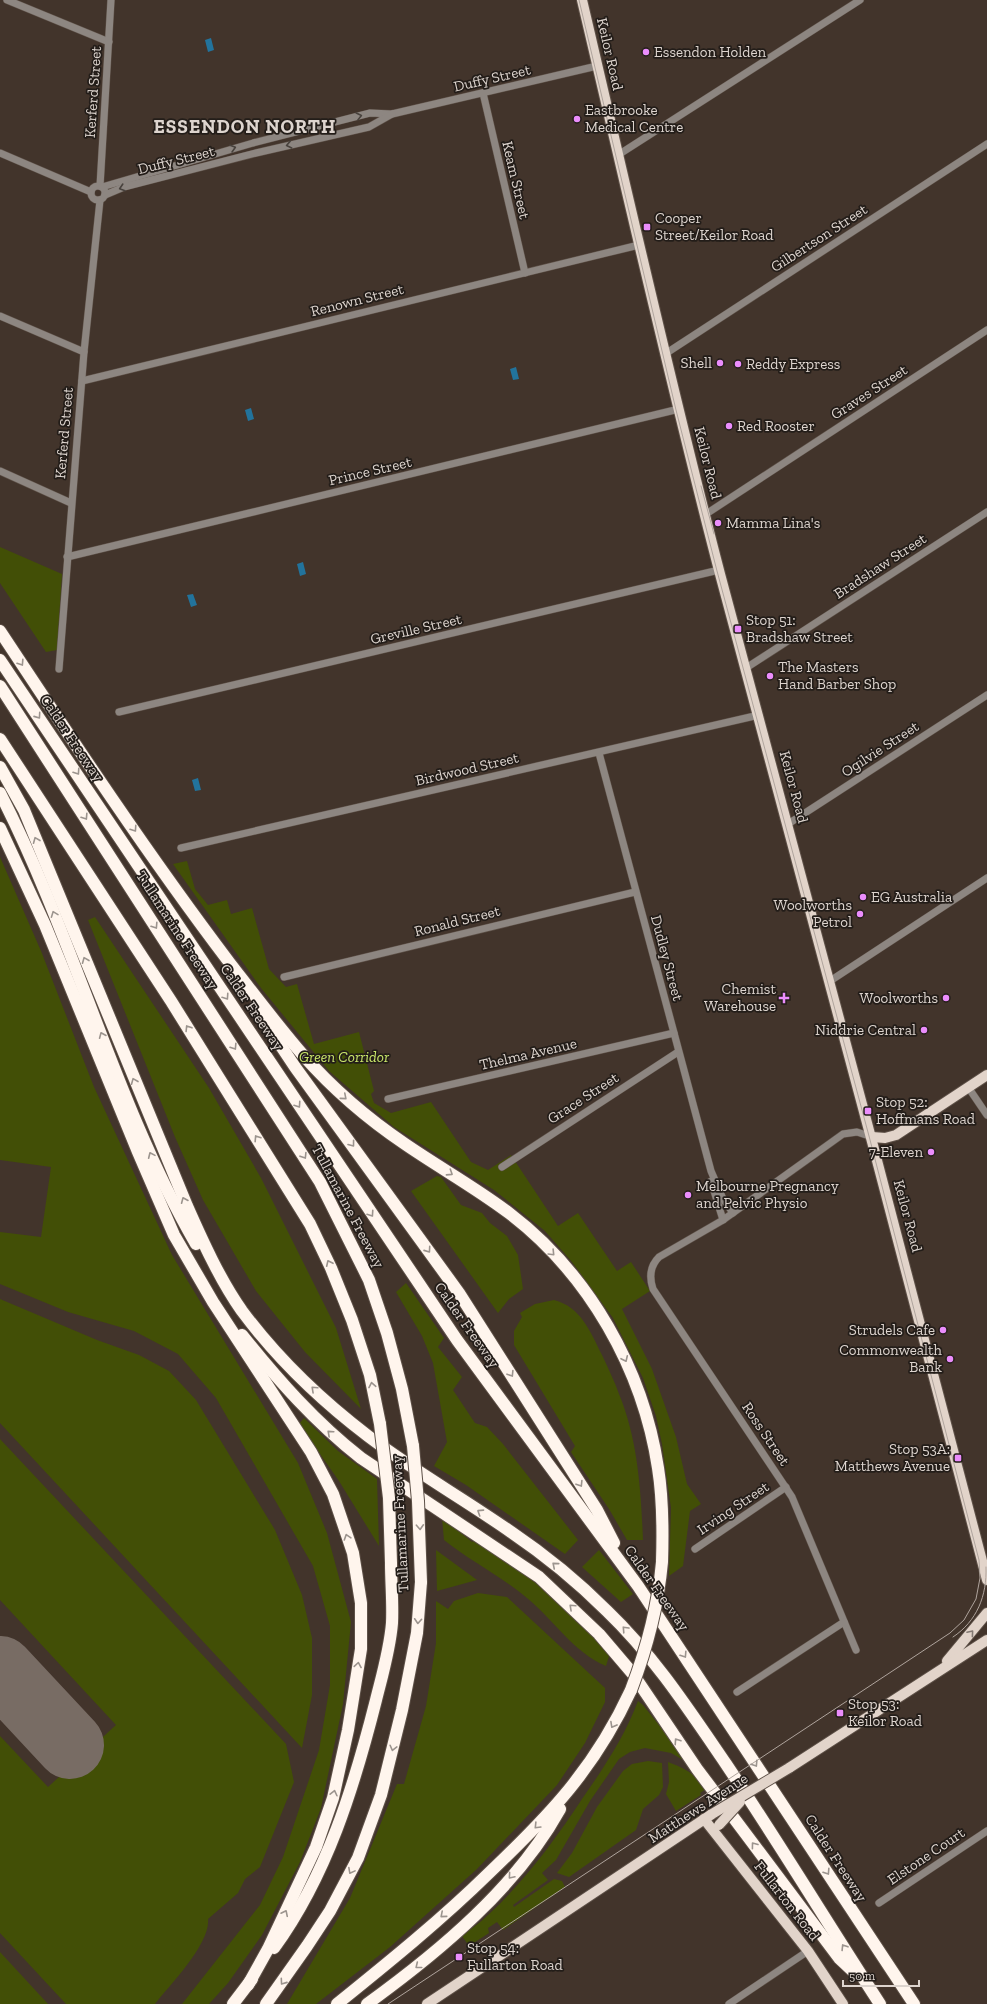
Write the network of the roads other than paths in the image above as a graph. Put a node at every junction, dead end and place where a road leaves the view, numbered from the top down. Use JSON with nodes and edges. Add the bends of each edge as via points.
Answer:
{"nodes":[{"id":1,"x":7,"y":0,"type":"edge"},
{"id":2,"x":111,"y":0,"type":"edge"},
{"id":3,"x":582,"y":0,"type":"edge"},
{"id":4,"x":860,"y":0,"type":"edge"},
{"id":5,"x":109,"y":42,"type":"junction"},
{"id":6,"x":597,"y":66,"type":"junction"},
{"id":7,"x":483,"y":93,"type":"junction"},
{"id":8,"x":392,"y":114,"type":"junction"},
{"id":9,"x":253,"y":143,"type":"junction"},
{"id":10,"x":987,"y":144,"type":"edge"},
{"id":11,"x":0,"y":152,"type":"edge"},
{"id":12,"x":256,"y":153,"type":"junction"},
{"id":13,"x":618,"y":155,"type":"junction"},
{"id":14,"x":101,"y":187,"type":"junction"},
{"id":15,"x":91,"y":192,"type":"junction"},
{"id":16,"x":102,"y":198,"type":"junction"},
{"id":17,"x":639,"y":245,"type":"junction"},
{"id":18,"x":525,"y":273,"type":"junction"},
{"id":19,"x":0,"y":316,"type":"edge"},
{"id":20,"x":987,"y":330,"type":"edge"},
{"id":21,"x":84,"y":352,"type":"junction"},
{"id":22,"x":665,"y":354,"type":"junction"},
{"id":23,"x":82,"y":381,"type":"junction"},
{"id":24,"x":679,"y":409,"type":"junction"},
{"id":25,"x":0,"y":471,"type":"edge"},
{"id":26,"x":71,"y":503,"type":"junction"},
{"id":27,"x":987,"y":512,"type":"edge"},
{"id":28,"x":706,"y":514,"type":"junction"},
{"id":29,"x":68,"y":557,"type":"junction"},
{"id":30,"x":720,"y":570,"type":"junction"},
{"id":31,"x":0,"y":631,"type":"edge"},
{"id":32,"x":0,"y":660,"type":"edge"},
{"id":33,"x":746,"y":668,"type":"junction"},
{"id":34,"x":59,"y":669,"type":"dead end"},
{"id":35,"x":0,"y":686,"type":"edge"},
{"id":36,"x":987,"y":695,"type":"edge"},
{"id":37,"x":119,"y":712,"type":"dead end"},
{"id":38,"x":759,"y":715,"type":"junction"},
{"id":39,"x":0,"y":739,"type":"edge"},
{"id":40,"x":599,"y":752,"type":"junction"},
{"id":41,"x":0,"y":767,"type":"edge"},
{"id":42,"x":0,"y":793,"type":"edge"},
{"id":43,"x":788,"y":824,"type":"junction"},
{"id":44,"x":0,"y":828,"type":"edge"},
{"id":45,"x":181,"y":848,"type":"dead end"},
{"id":46,"x":987,"y":878,"type":"edge"},
{"id":47,"x":635,"y":892,"type":"junction"},
{"id":48,"x":203,"y":928,"type":"junction"},
{"id":49,"x":284,"y":977,"type":"dead end"},
{"id":50,"x":830,"y":981,"type":"junction"},
{"id":51,"x":674,"y":1033,"type":"junction"},
{"id":52,"x":678,"y":1052,"type":"junction"},
{"id":53,"x":987,"y":1075,"type":"edge"},
{"id":54,"x":968,"y":1087,"type":"junction"},
{"id":55,"x":388,"y":1099,"type":"dead end"},
{"id":56,"x":987,"y":1115,"type":"edge"},
{"id":57,"x":872,"y":1137,"type":"junction"},
{"id":58,"x":502,"y":1167,"type":"dead end"},
{"id":59,"x":711,"y":1171,"type":"junction"},
{"id":60,"x":733,"y":1213,"type":"junction"},
{"id":61,"x":723,"y":1220,"type":"junction"},
{"id":62,"x":198,"y":1276,"type":"junction"},
{"id":63,"x":241,"y":1309,"type":"junction"},
{"id":64,"x":786,"y":1487,"type":"junction"},
{"id":65,"x":695,"y":1549,"type":"dead end"},
{"id":66,"x":987,"y":1580,"type":"edge"},
{"id":67,"x":638,"y":1586,"type":"junction"},
{"id":68,"x":987,"y":1613,"type":"edge"},
{"id":69,"x":844,"y":1622,"type":"junction"},
{"id":70,"x":987,"y":1640,"type":"edge"},
{"id":71,"x":856,"y":1650,"type":"dead end"},
{"id":72,"x":936,"y":1673,"type":"junction"},
{"id":73,"x":737,"y":1692,"type":"dead end"},
{"id":74,"x":573,"y":1787,"type":"junction"},
{"id":75,"x":750,"y":1792,"type":"junction"},
{"id":76,"x":708,"y":1817,"type":"junction"},
{"id":77,"x":987,"y":1831,"type":"edge"},
{"id":78,"x":719,"y":1838,"type":"junction"},
{"id":79,"x":879,"y":1903,"type":"dead end"},
{"id":80,"x":808,"y":1951,"type":"junction"},
{"id":81,"x":867,"y":1984,"type":"junction"},
{"id":82,"x":248,"y":1985,"type":"junction"},
{"id":83,"x":233,"y":2004,"type":"edge"},
{"id":84,"x":266,"y":2004,"type":"edge"},
{"id":85,"x":337,"y":2004,"type":"edge"},
{"id":86,"x":367,"y":2004,"type":"edge"},
{"id":87,"x":427,"y":2004,"type":"edge"},
{"id":88,"x":728,"y":2004,"type":"edge"},
{"id":89,"x":843,"y":2004,"type":"edge"},
{"id":90,"x":880,"y":2004,"type":"edge"},
{"id":91,"x":914,"y":2004,"type":"edge"}],
"edges":[{"from":1,"to":5,"type":"street"},
{"from":2,"to":5,"type":"street","name":"Kerferd Street"},
{"from":3,"to":6,"type":"main road","name":"Keilor Road"},
{"from":4,"to":13,"type":"street"},
{"from":5,"to":14,"type":"street","name":"Kerferd Street"},
{"from":6,"to":7,"type":"street","name":"Duffy Street"},
{"from":6,"to":13,"type":"main road","name":"Keilor Road"},
{"from":7,"to":8,"type":"street","name":"Duffy Street"},
{"from":7,"to":18,"type":"street","name":"Keam Street"},
{"from":9,"to":8,"type":"street","name":"Duffy Street","one_way":true,"via":[[370,113]]},
{"from":8,"to":12,"type":"street","name":"Duffy Street","one_way":true,"via":[[369,127]]},
{"from":9,"to":12,"type":"street"},
{"from":14,"to":9,"type":"street","name":"Duffy Street","one_way":true},
{"from":10,"to":22,"type":"street","name":"Gilbertson Street"},
{"from":11,"to":15,"type":"street"},
{"from":12,"to":16,"type":"street","name":"Duffy Street","one_way":true,"via":[[124,187]]},
{"from":13,"to":17,"type":"main road","name":"Keilor Road"},
{"from":14,"to":15,"type":"street","name":"Duffy Street","via":[[95,187]]},
{"from":14,"to":16,"type":"street"},
{"from":15,"to":16,"type":"street","via":[[94,199]]},
{"from":16,"to":21,"type":"street","name":"Kerferd Street"},
{"from":17,"to":18,"type":"street","name":"Renown Street"},
{"from":17,"to":22,"type":"main road","name":"Keilor Road"},
{"from":18,"to":23,"type":"street","name":"Renown Street"},
{"from":19,"to":21,"type":"street"},
{"from":20,"to":28,"type":"street","name":"Graves Street"},
{"from":21,"to":23,"type":"street","name":"Kerferd Street"},
{"from":22,"to":24,"type":"main road","name":"Keilor Road"},
{"from":23,"to":26,"type":"street","name":"Kerferd Street"},
{"from":24,"to":28,"type":"main road","name":"Keilor Road"},
{"from":24,"to":29,"type":"street","name":"Prince Street"},
{"from":25,"to":26,"type":"street"},
{"from":26,"to":29,"type":"street","name":"Kerferd Street"},
{"from":27,"to":33,"type":"street","name":"Bradshaw Street"},
{"from":28,"to":30,"type":"main road","name":"Keilor Road"},
{"from":29,"to":34,"type":"street","name":"Kerferd Street"},
{"from":30,"to":33,"type":"main road","name":"Keilor Road"},
{"from":30,"to":37,"type":"street","name":"Greville Street"},
{"from":31,"to":48,"type":"highway","one_way":true},
{"from":32,"to":67,"type":"highway","name":"Calder Freeway","one_way":true,"via":[[457,1340]]},
{"from":33,"to":38,"type":"main road","name":"Keilor Road"},
{"from":35,"to":84,"type":"highway","name":"Tullamarine Freeway","one_way":true,"bridge":true,"via":[[320,1182],[369,1280],[402,1389],[418,1502],[421,1582],[417,1633],[402,1710],[381,1795],[360,1851],[330,1911]]},
{"from":36,"to":43,"type":"street","name":"Ogilvie Street"},
{"from":38,"to":40,"type":"street","name":"Birdwood Street"},
{"from":38,"to":43,"type":"main road","name":"Keilor Road"},
{"from":82,"to":39,"type":"highway","name":"Tullamarine Freeway","one_way":true,"bridge":true,"via":[[287,1930],[324,1863],[353,1781],[371,1718],[392,1624],[389,1498],[380,1424],[370,1375],[352,1320],[310,1224],[167,994]]},
{"from":40,"to":45,"type":"street","name":"Birdwood Street"},
{"from":40,"to":47,"type":"street","name":"Dudley Street"},
{"from":63,"to":41,"type":"highway","one_way":true,"via":[[187,1206],[24,810]]},
{"from":63,"to":42,"type":"highway","one_way":true,"via":[[196,1244],[152,1157],[42,885]]},
{"from":43,"to":50,"type":"main road","name":"Keilor Road"},
{"from":44,"to":62,"type":"highway","via":[[45,925],[174,1235]]},
{"from":46,"to":50,"type":"street"},
{"from":47,"to":49,"type":"street","name":"Ronald Street"},
{"from":47,"to":51,"type":"street","name":"Dudley Street"},
{"from":48,"to":67,"type":"highway","one_way":true,"via":[[295,1067],[459,1293],[596,1510]]},
{"from":48,"to":74,"type":"highway","one_way":true,"bridge":true,"via":[[281,1029],[336,1090],[388,1132],[525,1226],[564,1265],[610,1330],[627,1363],[651,1433],[658,1467],[662,1499],[662,1562],[653,1623],[640,1666],[600,1748]]},
{"from":50,"to":57,"type":"main road","name":"Keilor Road"},
{"from":51,"to":52,"type":"street","name":"Dudley Street"},
{"from":51,"to":55,"type":"street","name":"Thelma Avenue"},
{"from":52,"to":58,"type":"street","name":"Grace Street"},
{"from":52,"to":59,"type":"street","name":"Dudley Street"},
{"from":53,"to":54,"type":"main road"},
{"from":54,"to":56,"type":"street"},
{"from":54,"to":57,"type":"main road","via":[[896,1135],[886,1138]]},
{"from":57,"to":60,"type":"street","via":[[856,1132],[843,1134]]},
{"from":57,"to":66,"type":"main road","name":"Keilor Road"},
{"from":59,"to":60,"type":"street","name":"Dudley Street","via":[[723,1200]]},
{"from":59,"to":61,"type":"street","name":"Dudley Street","via":[[716,1200]]},
{"from":60,"to":61,"type":"street"},
{"from":61,"to":64,"type":"street","name":"Ross Street","via":[[659,1258],[651,1270],[650,1278],[653,1289]]},
{"from":81,"to":62,"type":"highway","one_way":true,"via":[[839,1958],[697,1769],[633,1674],[599,1634],[538,1577],[361,1458],[333,1436],[267,1366]]},
{"from":82,"to":62,"type":"highway","one_way":true,"via":[[314,1853],[333,1798],[348,1730],[360,1649],[361,1603],[352,1553],[333,1494],[311,1452]]},
{"from":81,"to":63,"type":"highway","one_way":true,"via":[[772,1832],[680,1696],[647,1653],[609,1612],[547,1558],[399,1458],[343,1416],[297,1373]]},
{"from":64,"to":65,"type":"street","name":"Irving Street"},
{"from":64,"to":69,"type":"street","name":"Ross Street"},
{"from":67,"to":91,"type":"highway","name":"Calder Freeway","one_way":true},
{"from":72,"to":68,"type":"main road","one_way":true},
{"from":69,"to":71,"type":"street","name":"Ross Street"},
{"from":69,"to":73,"type":"street"},
{"from":70,"to":72,"type":"main road","name":"Matthews Avenue"},
{"from":72,"to":75,"type":"main road","name":"Matthews Avenue","bridge":true},
{"from":74,"to":85,"type":"highway","one_way":true,"via":[[527,1837],[471,1891]]},
{"from":74,"to":86,"type":"highway","one_way":true,"via":[[549,1828],[502,1887],[445,1944]]},
{"from":75,"to":76,"type":"main road","name":"Matthews Avenue","bridge":true},
{"from":75,"to":78,"type":"main road","bridge":true,"via":[[719,1825]]},
{"from":76,"to":78,"type":"main road","name":"Fullarton Road"},
{"from":76,"to":87,"type":"main road","name":"Matthews Avenue"},
{"from":77,"to":79,"type":"street","name":"Elstone Court"},
{"from":78,"to":80,"type":"main road","name":"Fullarton Road"},
{"from":80,"to":88,"type":"street"},
{"from":80,"to":89,"type":"main road","name":"Fullarton Road"},
{"from":81,"to":90,"type":"highway"},
{"from":82,"to":83,"type":"highway","name":"Tullamarine Freeway"}]}
